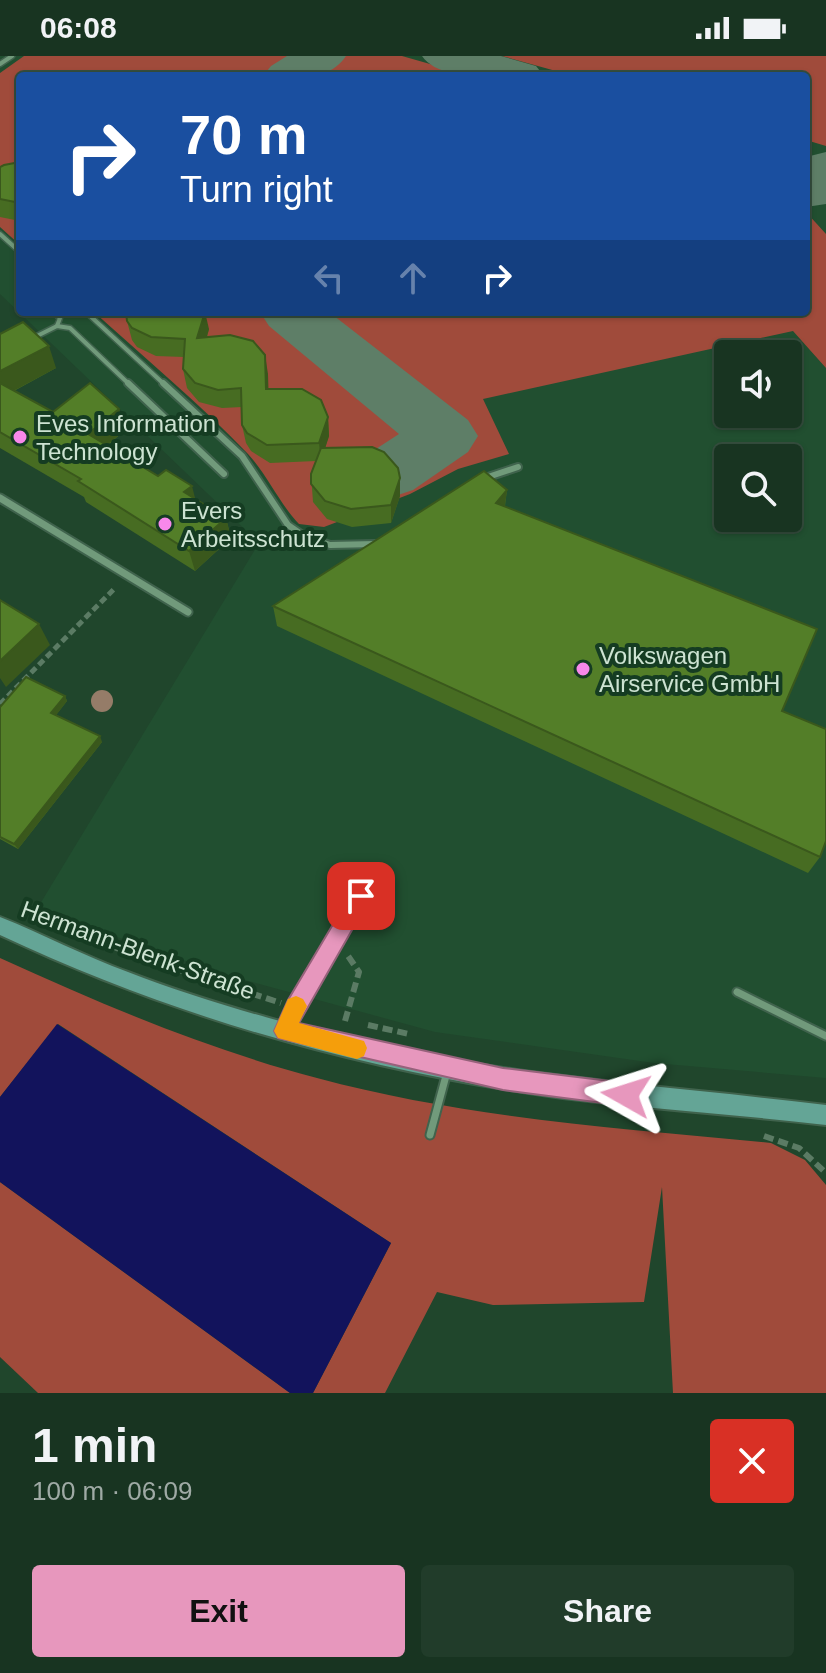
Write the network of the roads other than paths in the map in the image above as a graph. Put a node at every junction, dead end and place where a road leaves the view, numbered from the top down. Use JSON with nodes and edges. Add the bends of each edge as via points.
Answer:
{"nodes":[{"id":1,"x":12,"y":56,"type":"edge"},
{"id":2,"x":0,"y":64,"type":"edge"},
{"id":3,"x":0,"y":234,"type":"edge"},
{"id":4,"x":16,"y":248,"type":"edge"},
{"id":5,"x":58,"y":316,"type":"edge"},
{"id":6,"x":90,"y":316,"type":"edge"},
{"id":7,"x":57,"y":326,"type":"junction"},
{"id":8,"x":27,"y":341,"type":"edge"},
{"id":9,"x":518,"y":467,"type":"dead end"},
{"id":10,"x":224,"y":474,"type":"dead end"},
{"id":11,"x":479,"y":481,"type":"edge"},
{"id":12,"x":0,"y":498,"type":"edge"},
{"id":13,"x":368,"y":550,"type":"edge"},
{"id":14,"x":188,"y":612,"type":"dead end"},
{"id":15,"x":361,"y":896,"type":"dead end"},
{"id":16,"x":0,"y":926,"type":"edge"},
{"id":17,"x":737,"y":992,"type":"dead end"},
{"id":18,"x":285,"y":1031,"type":"junction"},
{"id":19,"x":826,"y":1036,"type":"edge"},
{"id":20,"x":449,"y":1068,"type":"junction"},
{"id":21,"x":826,"y":1115,"type":"edge"},
{"id":22,"x":430,"y":1135,"type":"dead end"}],
"edges":[{"from":1,"to":2,"type":"lane"},
{"from":3,"to":4,"type":"lane"},
{"from":5,"to":7,"type":"lane"},
{"from":6,"to":13,"type":"lane","via":[[242,456],[288,525],[330,545],[380,543]]},
{"from":7,"to":8,"type":"lane"},
{"from":7,"to":10,"type":"lane","via":[[70,328]]},
{"from":9,"to":11,"type":"lane"},
{"from":12,"to":14,"type":"street"},
{"from":15,"to":18,"type":"lane"},
{"from":16,"to":18,"type":"street","name":"Hermann-Blenk-Straße","via":[[115,974]]},
{"from":17,"to":19,"type":"lane"},
{"from":18,"to":20,"type":"street","name":"Hermann-Blenk-Straße"},
{"from":20,"to":21,"type":"street","name":"Hermann-Blenk-Straße","via":[[589,1091]]},
{"from":20,"to":22,"type":"lane"}]}
